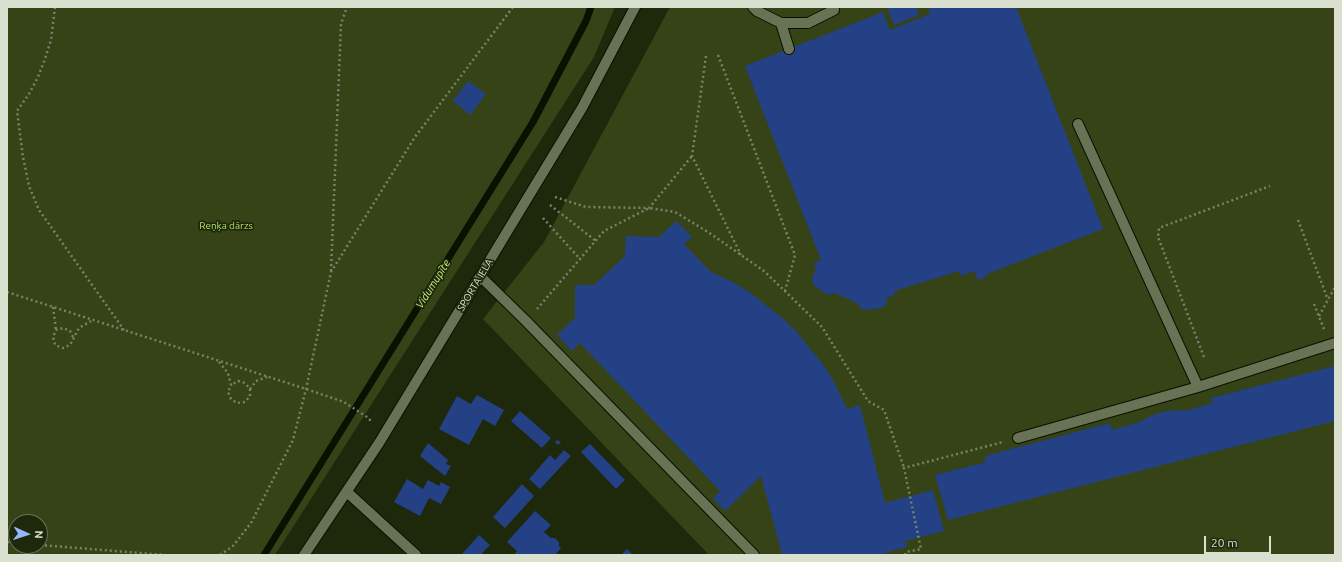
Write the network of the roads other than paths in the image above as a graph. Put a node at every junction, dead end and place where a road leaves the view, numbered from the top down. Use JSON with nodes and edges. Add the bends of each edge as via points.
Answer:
{"nodes":[{"id":1,"x":634,"y":7,"type":"edge"},
{"id":2,"x":753,"y":7,"type":"edge"},
{"id":3,"x":837,"y":8,"type":"edge"},
{"id":4,"x":782,"y":23,"type":"junction"},
{"id":5,"x":790,"y":49,"type":"dead end"},
{"id":6,"x":1078,"y":124,"type":"dead end"},
{"id":7,"x":480,"y":276,"type":"junction"},
{"id":8,"x":1333,"y":344,"type":"edge"},
{"id":9,"x":1198,"y":387,"type":"junction"},
{"id":10,"x":1018,"y":438,"type":"road end"},
{"id":11,"x":347,"y":492,"type":"junction"},
{"id":12,"x":304,"y":555,"type":"edge"},
{"id":13,"x":416,"y":555,"type":"edge"},
{"id":14,"x":754,"y":555,"type":"edge"}],
"edges":[{"from":1,"to":7,"type":"street","name":"SPORTA IELA","via":[[582,108]]},
{"from":2,"to":4,"type":"street"},
{"from":3,"to":4,"type":"street","via":[[808,23]]},
{"from":4,"to":5,"type":"street"},
{"from":6,"to":9,"type":"street"},
{"from":7,"to":11,"type":"street","name":"SPORTA IELA"},
{"from":7,"to":14,"type":"street"},
{"from":8,"to":9,"type":"street"},
{"from":9,"to":10,"type":"street"},
{"from":11,"to":12,"type":"street","name":"SPORTA IELA"},
{"from":11,"to":13,"type":"street"}]}
